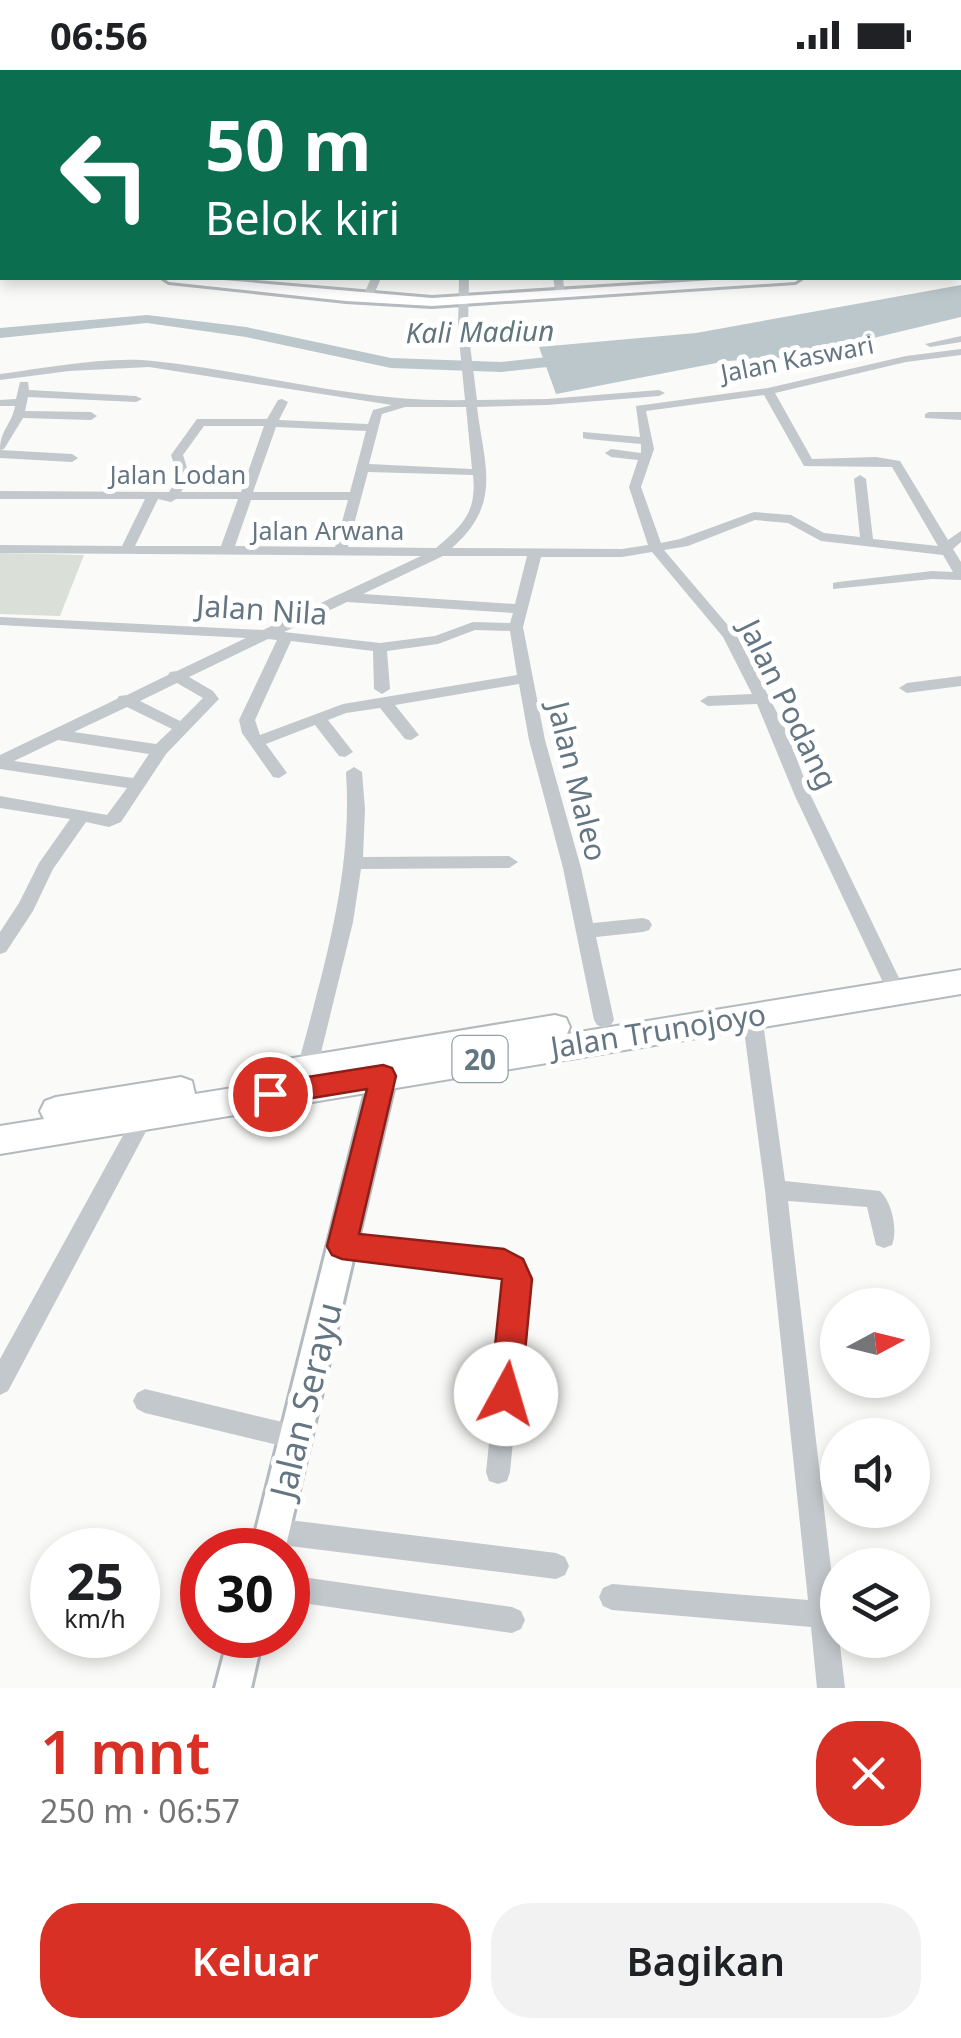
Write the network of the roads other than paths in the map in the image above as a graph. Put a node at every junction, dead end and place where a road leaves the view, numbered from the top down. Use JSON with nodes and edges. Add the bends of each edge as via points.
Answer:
{"nodes":[{"id":1,"x":189,"y":280,"type":"edge"},
{"id":2,"x":375,"y":280,"type":"edge"},
{"id":3,"x":464,"y":280,"type":"edge"},
{"id":4,"x":558,"y":280,"type":"edge"},
{"id":5,"x":742,"y":280,"type":"edge"},
{"id":6,"x":715,"y":281,"type":"edge"},
{"id":7,"x":560,"y":295,"type":"junction"},
{"id":8,"x":368,"y":299,"type":"junction"},
{"id":9,"x":462,"y":300,"type":"junction"},
{"id":10,"x":961,"y":339,"type":"edge"},
{"id":11,"x":961,"y":352,"type":"edge"},
{"id":12,"x":26,"y":374,"type":"junction"},
{"id":13,"x":0,"y":378,"type":"edge"},
{"id":14,"x":804,"y":383,"type":"junction"},
{"id":15,"x":729,"y":386,"type":"junction"},
{"id":16,"x":768,"y":391,"type":"junction"},
{"id":17,"x":282,"y":402,"type":"dead end"},
{"id":18,"x":0,"y":403,"type":"edge"},
{"id":19,"x":21,"y":403,"type":"junction"},
{"id":20,"x":414,"y":405,"type":"junction"},
{"id":21,"x":640,"y":406,"type":"joint"},
{"id":22,"x":472,"y":409,"type":"junction"},
{"id":23,"x":118,"y":414,"type":"dead end"},
{"id":24,"x":91,"y":416,"type":"dead end"},
{"id":25,"x":929,"y":416,"type":"dead end"},
{"id":26,"x":961,"y":416,"type":"edge"},
{"id":27,"x":271,"y":423,"type":"junction"},
{"id":28,"x":372,"y":428,"type":"junction"},
{"id":29,"x":588,"y":435,"type":"dead end"},
{"id":30,"x":2,"y":441,"type":"edge"},
{"id":31,"x":645,"y":449,"type":"junction"},
{"id":32,"x":611,"y":453,"type":"dead end"},
{"id":33,"x":0,"y":454,"type":"edge"},
{"id":34,"x":72,"y":458,"type":"dead end"},
{"id":35,"x":364,"y":468,"type":"junction"},
{"id":36,"x":471,"y":472,"type":"junction"},
{"id":37,"x":860,"y":479,"type":"dead end"},
{"id":38,"x":0,"y":495,"type":"edge"},
{"id":39,"x":357,"y":496,"type":"junction"},
{"id":40,"x":152,"y":498,"type":"junction"},
{"id":41,"x":171,"y":498,"type":"junction"},
{"id":42,"x":244,"y":498,"type":"junction"},
{"id":43,"x":961,"y":535,"type":"edge"},
{"id":44,"x":867,"y":543,"type":"junction"},
{"id":45,"x":0,"y":549,"type":"edge"},
{"id":46,"x":126,"y":550,"type":"junction"},
{"id":47,"x":656,"y":550,"type":"junction"},
{"id":48,"x":944,"y":550,"type":"junction"},
{"id":49,"x":226,"y":552,"type":"junction"},
{"id":50,"x":340,"y":552,"type":"junction"},
{"id":51,"x":440,"y":552,"type":"junction"},
{"id":52,"x":534,"y":556,"type":"junction"},
{"id":53,"x":961,"y":575,"type":"edge"},
{"id":54,"x":838,"y":586,"type":"dead end"},
{"id":55,"x":341,"y":597,"type":"junction"},
{"id":56,"x":521,"y":609,"type":"junction"},
{"id":57,"x":0,"y":621,"type":"edge"},
{"id":58,"x":516,"y":627,"type":"junction"},
{"id":59,"x":261,"y":635,"type":"junction"},
{"id":60,"x":286,"y":636,"type":"junction"},
{"id":61,"x":380,"y":647,"type":"junction"},
{"id":62,"x":175,"y":675,"type":"junction"},
{"id":63,"x":525,"y":678,"type":"junction"},
{"id":64,"x":961,"y":681,"type":"edge"},
{"id":65,"x":907,"y":688,"type":"dead end"},
{"id":66,"x":383,"y":695,"type":"junction"},
{"id":67,"x":761,"y":698,"type":"junction"},
{"id":68,"x":124,"y":699,"type":"junction"},
{"id":69,"x":708,"y":702,"type":"dead end"},
{"id":70,"x":318,"y":718,"type":"junction"},
{"id":71,"x":182,"y":728,"type":"junction"},
{"id":72,"x":53,"y":734,"type":"junction"},
{"id":73,"x":411,"y":735,"type":"dead end"},
{"id":74,"x":257,"y":742,"type":"junction"},
{"id":75,"x":160,"y":750,"type":"junction"},
{"id":76,"x":345,"y":752,"type":"dead end"},
{"id":77,"x":0,"y":762,"type":"edge"},
{"id":78,"x":354,"y":772,"type":"dead end"},
{"id":79,"x":279,"y":773,"type":"dead end"},
{"id":80,"x":139,"y":784,"type":"junction"},
{"id":81,"x":0,"y":802,"type":"edge"},
{"id":82,"x":82,"y":815,"type":"junction"},
{"id":83,"x":509,"y":862,"type":"dead end"},
{"id":84,"x":354,"y":864,"type":"junction"},
{"id":85,"x":644,"y":925,"type":"dead end"},
{"id":86,"x":585,"y":931,"type":"junction"},
{"id":87,"x":0,"y":947,"type":"edge"},
{"id":88,"x":961,"y":965,"type":"edge"},
{"id":89,"x":890,"y":978,"type":"junction"},
{"id":90,"x":961,"y":982,"type":"edge"},
{"id":91,"x":752,"y":1016,"type":"junction"},
{"id":92,"x":604,"y":1020,"type":"junction"},
{"id":93,"x":307,"y":1069,"type":"junction"},
{"id":94,"x":383,"y":1076,"type":"junction"},
{"id":95,"x":269,"y":1085,"type":"junction"},
{"id":96,"x":144,"y":1116,"type":"junction"},
{"id":97,"x":0,"y":1122,"type":"edge"},
{"id":98,"x":0,"y":1140,"type":"edge"},
{"id":99,"x":776,"y":1190,"type":"junction"},
{"id":100,"x":884,"y":1238,"type":"dead end"},
{"id":101,"x":342,"y":1246,"type":"junction"},
{"id":102,"x":0,"y":1383,"type":"edge"},
{"id":103,"x":145,"y":1400,"type":"dead end"},
{"id":104,"x":295,"y":1436,"type":"junction"},
{"id":105,"x":498,"y":1472,"type":"dead end"},
{"id":106,"x":273,"y":1528,"type":"edge"},
{"id":107,"x":310,"y":1544,"type":"edge"},
{"id":108,"x":556,"y":1566,"type":"dead end"},
{"id":109,"x":310,"y":1591,"type":"edge"},
{"id":110,"x":612,"y":1597,"type":"dead end"},
{"id":111,"x":820,"y":1605,"type":"edge"},
{"id":112,"x":820,"y":1614,"type":"edge"},
{"id":113,"x":512,"y":1620,"type":"dead end"},
{"id":114,"x":240,"y":1658,"type":"edge"},
{"id":115,"x":831,"y":1658,"type":"edge"},
{"id":116,"x":838,"y":1687,"type":"edge"},
{"id":117,"x":233,"y":1688,"type":"edge"}],
"edges":[{"from":1,"to":8,"type":"main road"},
{"from":2,"to":8,"type":"street"},
{"from":3,"to":9,"type":"street"},
{"from":4,"to":7,"type":"street"},
{"from":5,"to":6,"type":"main road"},
{"from":6,"to":7,"type":"main road"},
{"from":7,"to":9,"type":"main road"},
{"from":8,"to":9,"type":"main road"},
{"from":9,"to":22,"type":"street"},
{"from":10,"to":15,"type":"street"},
{"from":11,"to":14,"type":"street","name":"Jalan Kaswari"},
{"from":12,"to":13,"type":"street"},
{"from":12,"to":19,"type":"street"},
{"from":12,"to":20,"type":"street","via":[[160,365]]},
{"from":14,"to":15,"type":"street"},
{"from":14,"to":16,"type":"street","name":"Jalan Kaswari"},
{"from":15,"to":22,"type":"street"},
{"from":16,"to":21,"type":"street","name":"Jalan Kaswari"},
{"from":16,"to":48,"type":"street","via":[[792,440],[820,463],[900,466]]},
{"from":17,"to":27,"type":"street"},
{"from":18,"to":19,"type":"street"},
{"from":19,"to":23,"type":"street","via":[[131,399]]},
{"from":19,"to":24,"type":"street"},
{"from":19,"to":30,"type":"street"},
{"from":20,"to":22,"type":"street"},
{"from":20,"to":28,"type":"street","via":[[380,410]]},
{"from":21,"to":31,"type":"street","name":"Jalan Podang"},
{"from":22,"to":36,"type":"street"},
{"from":22,"to":51,"type":"street","via":[[479,507]]},
{"from":25,"to":26,"type":"street"},
{"from":27,"to":28,"type":"street"},
{"from":27,"to":41,"type":"street","via":[[201,422],[177,456],[184,477]]},
{"from":27,"to":42,"type":"street"},
{"from":28,"to":35,"type":"street"},
{"from":29,"to":31,"type":"street"},
{"from":31,"to":32,"type":"street"},
{"from":31,"to":47,"type":"street","name":"Jalan Podang","via":[[634,487]]},
{"from":33,"to":34,"type":"street"},
{"from":35,"to":36,"type":"street"},
{"from":35,"to":39,"type":"street"},
{"from":36,"to":51,"type":"street","via":[[469,513]]},
{"from":37,"to":44,"type":"street"},
{"from":38,"to":40,"type":"street","name":"Jalan Lodan"},
{"from":39,"to":42,"type":"street","name":"Jalan Lodan"},
{"from":39,"to":50,"type":"street"},
{"from":40,"to":41,"type":"street","name":"Jalan Lodan"},
{"from":40,"to":46,"type":"street"},
{"from":41,"to":42,"type":"street","name":"Jalan Lodan"},
{"from":42,"to":49,"type":"street"},
{"from":43,"to":48,"type":"street"},
{"from":44,"to":47,"type":"street","name":"Jalan Arwana","via":[[818,536],[791,518],[754,516]]},
{"from":44,"to":48,"type":"street","name":"Jalan Arwana"},
{"from":45,"to":46,"type":"street","name":"Jalan Arwana"},
{"from":46,"to":49,"type":"street","name":"Jalan Arwana"},
{"from":47,"to":52,"type":"street","name":"Jalan Arwana"},
{"from":47,"to":67,"type":"street","name":"Jalan Podang","via":[[730,636]]},
{"from":48,"to":53,"type":"street"},
{"from":49,"to":50,"type":"street","name":"Jalan Arwana"},
{"from":50,"to":51,"type":"street","name":"Jalan Arwana"},
{"from":51,"to":52,"type":"street","name":"Jalan Arwana"},
{"from":51,"to":55,"type":"street"},
{"from":52,"to":56,"type":"street","name":"Jalan Maleo"},
{"from":53,"to":54,"type":"street"},
{"from":55,"to":56,"type":"street"},
{"from":55,"to":59,"type":"street"},
{"from":56,"to":58,"type":"street","name":"Jalan Maleo"},
{"from":57,"to":59,"type":"street","name":"Jalan Nila"},
{"from":58,"to":61,"type":"street","name":"Jalan Nila","via":[[473,626],[438,640]]},
{"from":58,"to":63,"type":"street","name":"Jalan Maleo"},
{"from":59,"to":60,"type":"street","name":"Jalan Nila"},
{"from":59,"to":62,"type":"street"},
{"from":60,"to":61,"type":"street","name":"Jalan Nila"},
{"from":60,"to":74,"type":"street","via":[[247,720]]},
{"from":61,"to":66,"type":"street"},
{"from":62,"to":68,"type":"street"},
{"from":62,"to":71,"type":"street","via":[[211,698]]},
{"from":63,"to":66,"type":"street"},
{"from":63,"to":86,"type":"street","name":"Jalan Maleo"},
{"from":64,"to":65,"type":"street"},
{"from":66,"to":70,"type":"street"},
{"from":66,"to":73,"type":"street"},
{"from":67,"to":69,"type":"street"},
{"from":67,"to":89,"type":"street","name":"Jalan Podang"},
{"from":68,"to":71,"type":"street"},
{"from":68,"to":72,"type":"street"},
{"from":70,"to":74,"type":"street"},
{"from":70,"to":76,"type":"street"},
{"from":71,"to":75,"type":"street"},
{"from":72,"to":75,"type":"street"},
{"from":72,"to":77,"type":"street"},
{"from":74,"to":79,"type":"street"},
{"from":75,"to":80,"type":"street"},
{"from":77,"to":80,"type":"street"},
{"from":78,"to":84,"type":"street"},
{"from":80,"to":82,"type":"street","via":[[113,819]]},
{"from":81,"to":82,"type":"street"},
{"from":82,"to":87,"type":"street"},
{"from":83,"to":84,"type":"street"},
{"from":84,"to":93,"type":"street"},
{"from":85,"to":86,"type":"street"},
{"from":86,"to":92,"type":"street","name":"Jalan Maleo"},
{"from":88,"to":89,"type":"highway","name":"Jalan Trunojoyo","number":"20"},
{"from":89,"to":92,"type":"highway","name":"Jalan Trunojoyo","number":"20"},
{"from":90,"to":91,"type":"highway","name":"Jalan Trunojoyo","number":"20"},
{"from":91,"to":94,"type":"highway","name":"Jalan Trunojoyo","number":"20"},
{"from":91,"to":99,"type":"street"},
{"from":92,"to":93,"type":"highway","name":"Jalan Trunojoyo","number":"20"},
{"from":93,"to":95,"type":"highway","name":"Jalan Trunojoyo","number":"20"},
{"from":94,"to":95,"type":"highway","name":"Jalan Trunojoyo","number":"20"},
{"from":94,"to":101,"type":"main road","name":"Jalan Serayu"},
{"from":95,"to":96,"type":"highway","name":"Jalan Trunojoyo","number":"20"},
{"from":95,"to":97,"type":"highway","name":"Jalan Trunojoyo","number":"20"},
{"from":96,"to":98,"type":"highway","name":"Jalan Trunojoyo","number":"20"},
{"from":96,"to":102,"type":"street"},
{"from":99,"to":100,"type":"street","via":[[872,1198]]},
{"from":99,"to":111,"type":"street"},
{"from":101,"to":104,"type":"main road","name":"Jalan Serayu"},
{"from":101,"to":105,"type":"street","via":[[513,1269],[518,1279]]},
{"from":103,"to":104,"type":"street"},
{"from":104,"to":106,"type":"main road","name":"Jalan Serayu"},
{"from":107,"to":108,"type":"street"},
{"from":109,"to":113,"type":"street"},
{"from":110,"to":112,"type":"street"},
{"from":114,"to":117,"type":"main road"},
{"from":115,"to":116,"type":"street"}]}
